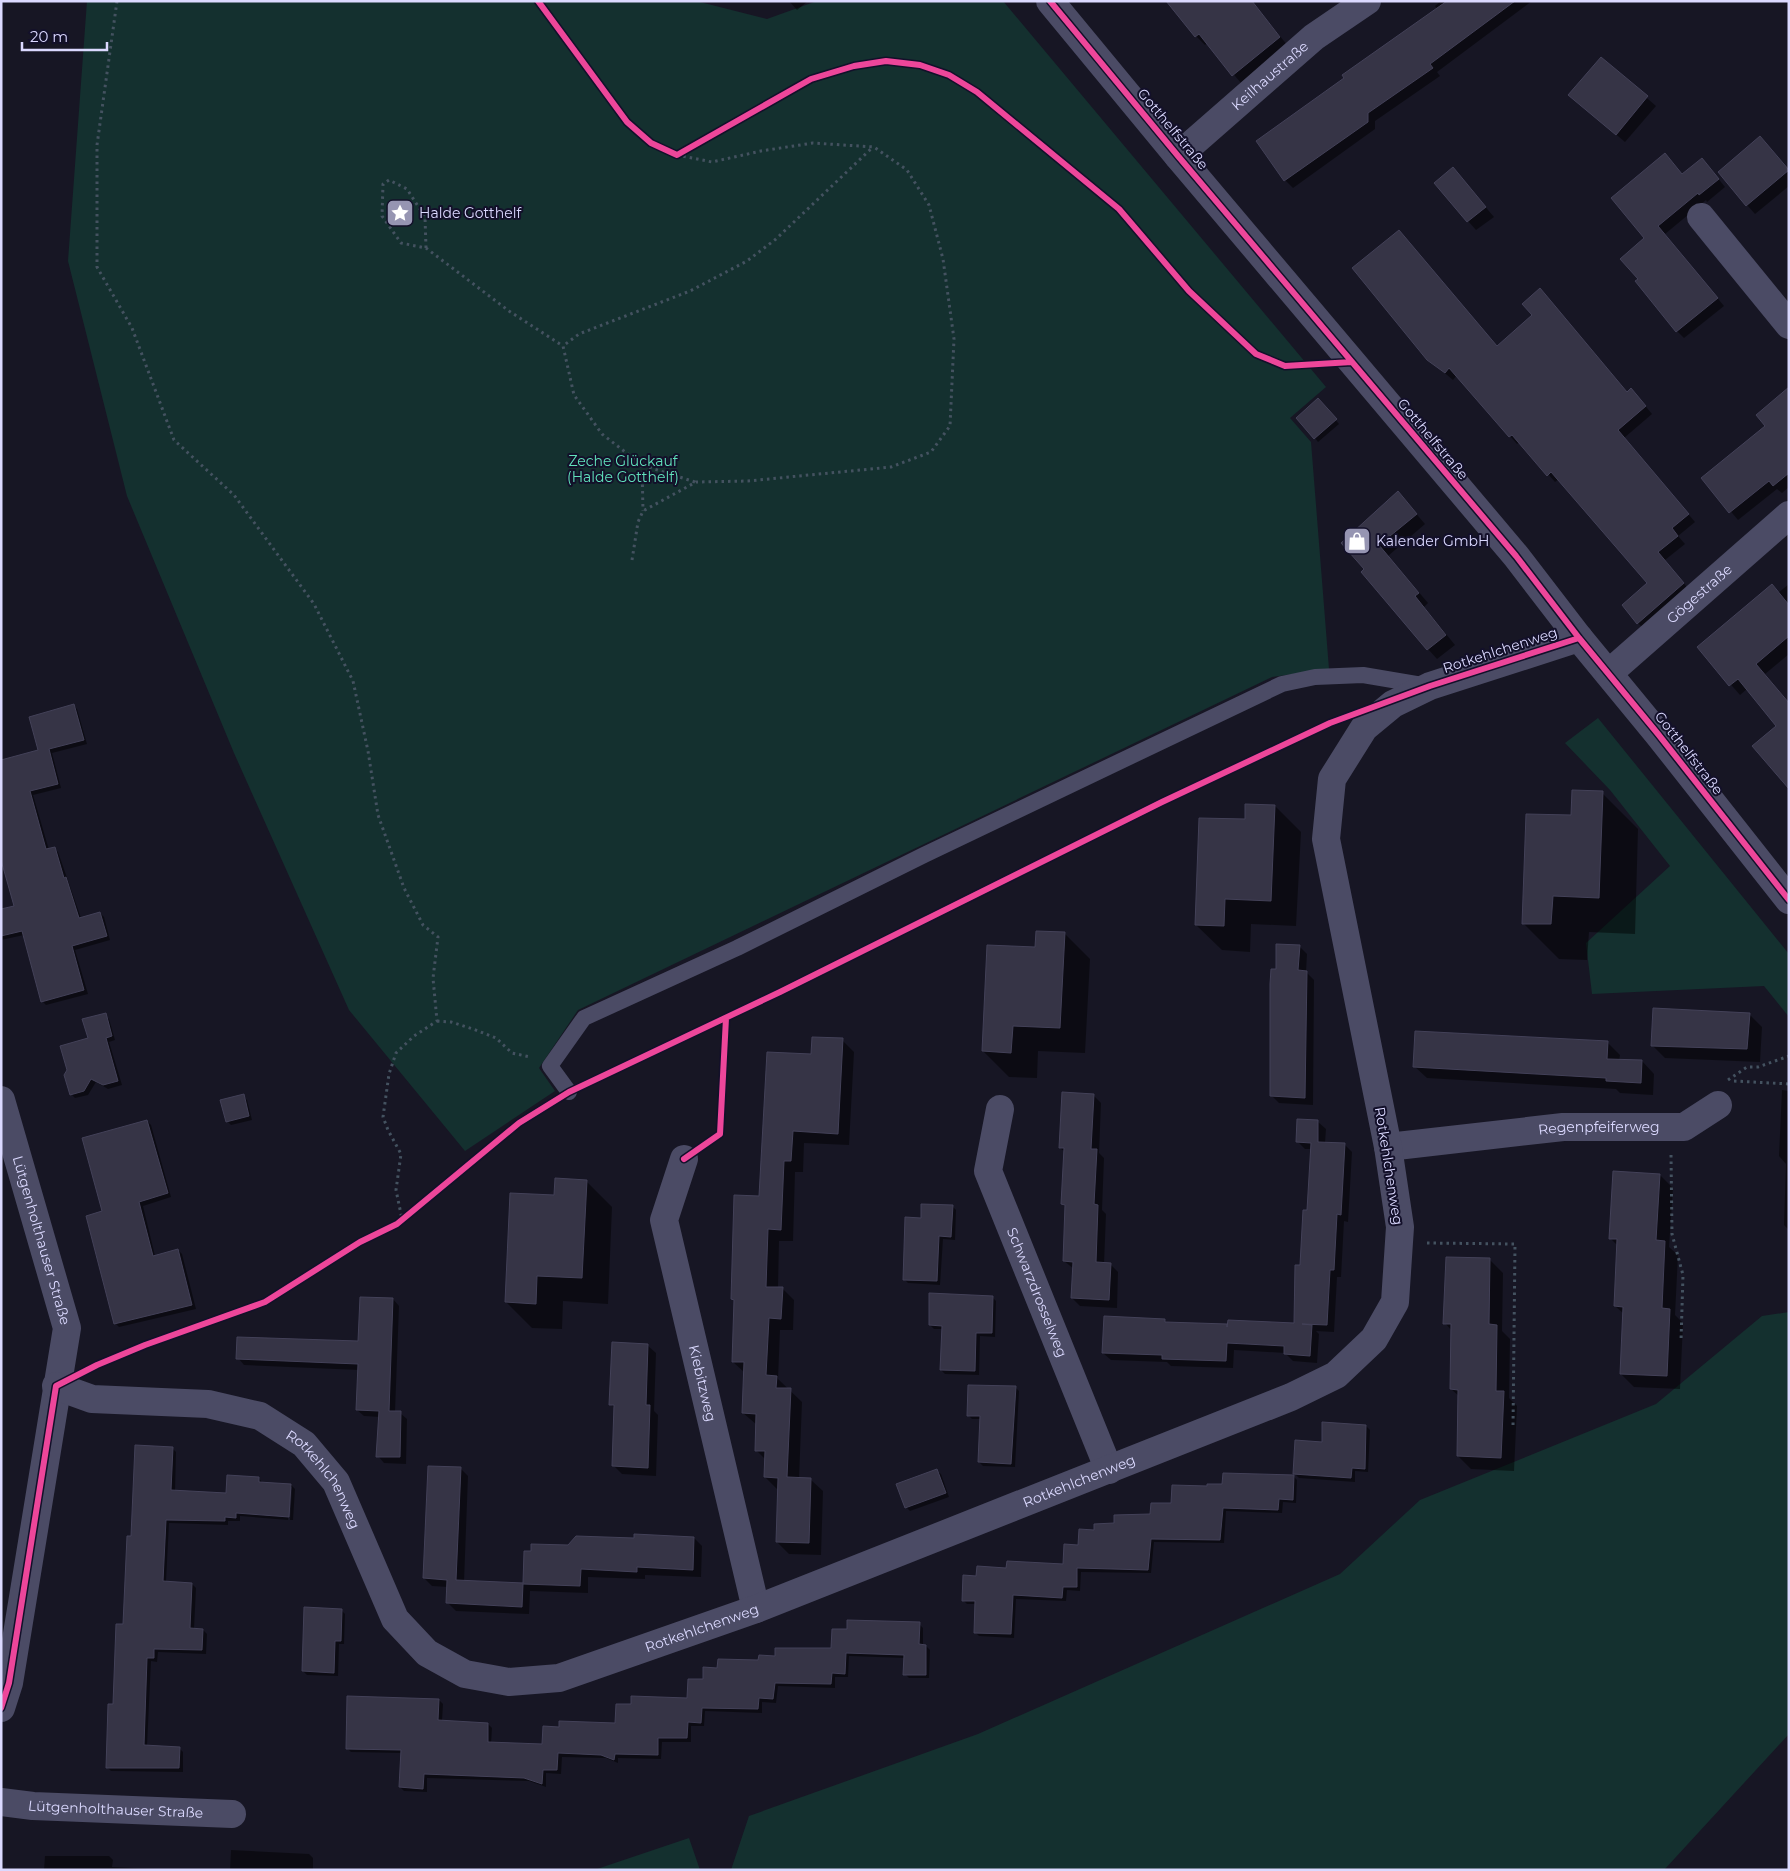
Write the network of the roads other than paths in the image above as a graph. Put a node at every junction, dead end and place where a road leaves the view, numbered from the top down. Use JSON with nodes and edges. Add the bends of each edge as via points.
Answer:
{"nodes":[{"id":1,"x":1050,"y":1,"type":"edge"},
{"id":2,"x":1368,"y":1,"type":"edge"},
{"id":3,"x":1178,"y":156,"type":"junction"},
{"id":4,"x":1701,"y":217,"type":"dead end"},
{"id":5,"x":1789,"y":325,"type":"edge"},
{"id":6,"x":1789,"y":515,"type":"edge"},
{"id":7,"x":1579,"y":638,"type":"junction"},
{"id":8,"x":1609,"y":673,"type":"junction"},
{"id":9,"x":1430,"y":686,"type":"junction"},
{"id":10,"x":1789,"y":900,"type":"edge"},
{"id":11,"x":569,"y":1092,"type":"dead end"},
{"id":12,"x":1722,"y":1093,"type":"road end"},
{"id":13,"x":1,"y":1100,"type":"edge"},
{"id":14,"x":1000,"y":1110,"type":"dead end"},
{"id":15,"x":1388,"y":1147,"type":"junction"},
{"id":16,"x":684,"y":1159,"type":"dead end"},
{"id":17,"x":56,"y":1386,"type":"junction"},
{"id":18,"x":1108,"y":1470,"type":"junction"},
{"id":19,"x":756,"y":1609,"type":"junction"},
{"id":20,"x":1,"y":1708,"type":"edge"},
{"id":21,"x":1,"y":1802,"type":"edge"},
{"id":22,"x":232,"y":1814,"type":"dead end"}],
"edges":[{"from":1,"to":3,"type":"street","name":"Gotthelfstraße"},
{"from":2,"to":3,"type":"street","name":"Keilhaustraße","via":[[1314,37]]},
{"from":3,"to":7,"type":"street","name":"Gotthelfstraße","via":[[1516,556]]},
{"from":4,"to":5,"type":"street"},
{"from":6,"to":8,"type":"street","name":"Gögestraße"},
{"from":7,"to":8,"type":"street","name":"Gotthelfstraße"},
{"from":7,"to":9,"type":"street","name":"Rotkehlchenweg"},
{"from":8,"to":10,"type":"street","name":"Gotthelfstraße"},
{"from":9,"to":11,"type":"lane","via":[[1364,675],[1315,677],[1282,684],[737,948],[584,1018],[550,1066]]},
{"from":9,"to":15,"type":"street","name":"Rotkehlchenweg","via":[[1393,704],[1364,728],[1332,779],[1326,839]]},
{"from":12,"to":15,"type":"street","name":"Regenpfeiferweg","via":[[1684,1127],[1563,1126]]},
{"from":13,"to":17,"type":"street","name":"Lütgenholthauser Straße","via":[[67,1328]]},
{"from":14,"to":18,"type":"street","name":"Schwarzdrosselweg","via":[[988,1171]]},
{"from":15,"to":18,"type":"street","name":"Rotkehlchenweg","via":[[1400,1227],[1395,1302],[1374,1339],[1336,1375],[1291,1397]]},
{"from":16,"to":19,"type":"street","name":"Kiebitzweg","via":[[664,1220]]},
{"from":17,"to":19,"type":"street","name":"Rotkehlchenweg","via":[[92,1399],[208,1404],[260,1416],[304,1444],[336,1482],[395,1619],[427,1653],[466,1674],[509,1682],[559,1678]]},
{"from":17,"to":20,"type":"street","name":"Lütgenholthauser Straße","via":[[9,1683]]},
{"from":18,"to":19,"type":"street","name":"Rotkehlchenweg"},
{"from":21,"to":22,"type":"street","name":"Lütgenholthauser Straße"}]}
